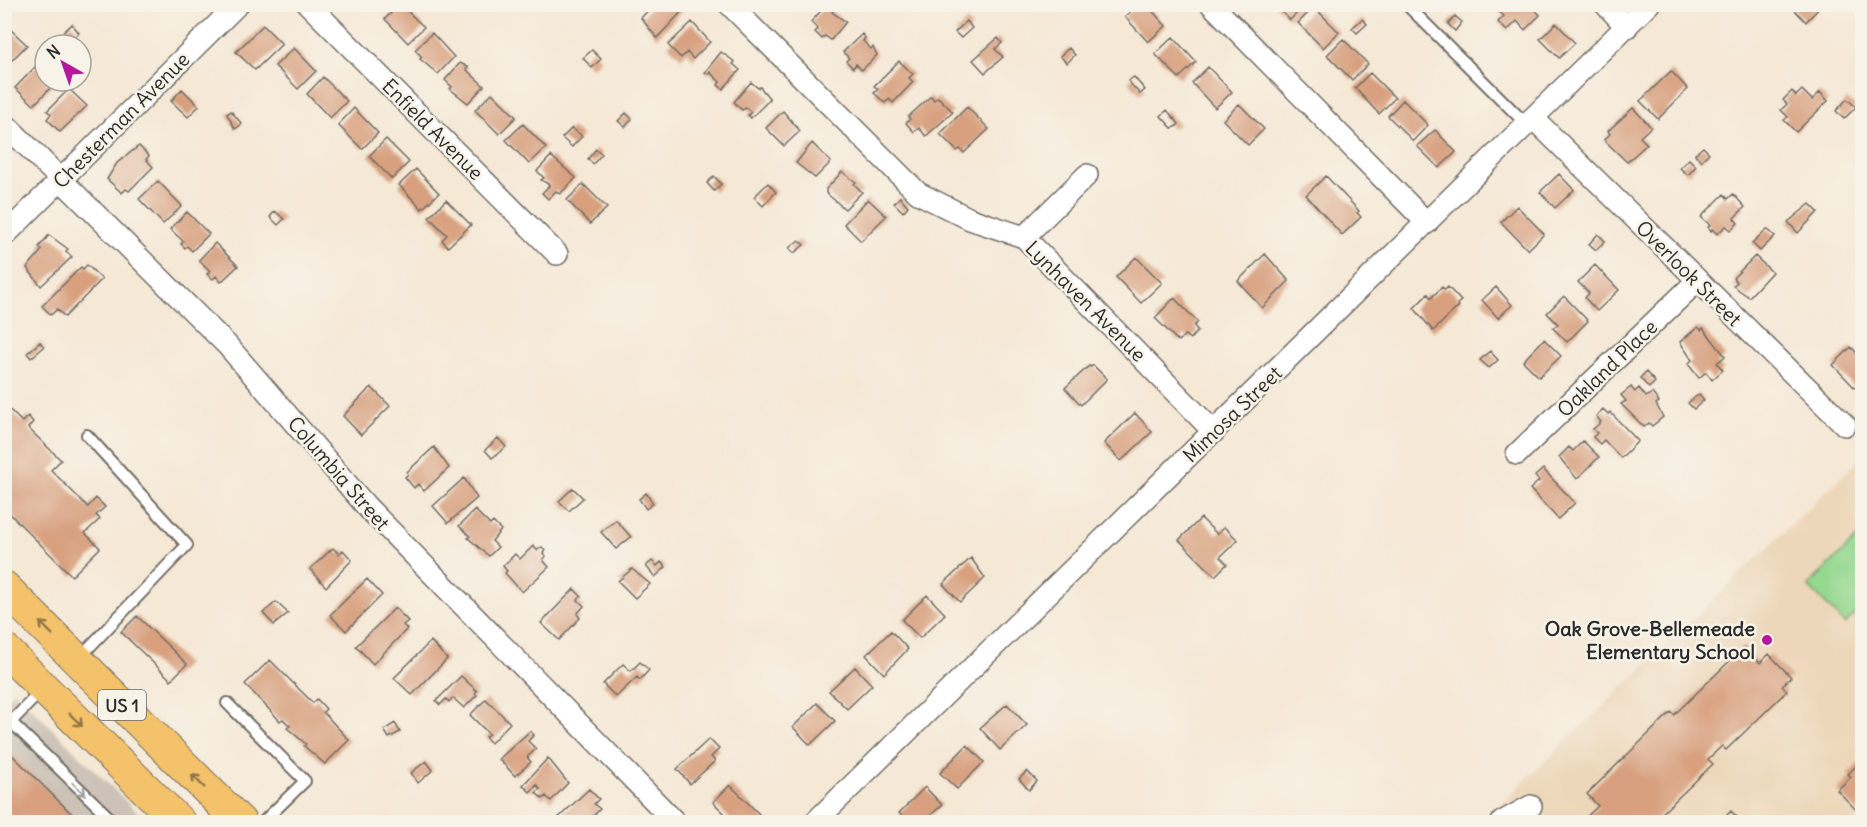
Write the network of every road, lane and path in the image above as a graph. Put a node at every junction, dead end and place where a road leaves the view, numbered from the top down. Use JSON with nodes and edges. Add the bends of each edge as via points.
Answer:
{"nodes":[{"id":1,"x":238,"y":4,"type":"edge"},
{"id":2,"x":308,"y":4,"type":"edge"},
{"id":3,"x":729,"y":4,"type":"edge"},
{"id":4,"x":1210,"y":4,"type":"edge"},
{"id":5,"x":1406,"y":4,"type":"edge"},
{"id":6,"x":1605,"y":4,"type":"edge"},
{"id":7,"x":1649,"y":4,"type":"edge"},
{"id":8,"x":1627,"y":27,"type":"junction"},
{"id":9,"x":1531,"y":122,"type":"junction"},
{"id":10,"x":4,"y":123,"type":"edge"},
{"id":11,"x":1087,"y":175,"type":"dead end"},
{"id":12,"x":61,"y":180,"type":"junction"},
{"id":13,"x":1427,"y":223,"type":"junction"},
{"id":14,"x":4,"y":236,"type":"edge"},
{"id":15,"x":1024,"y":237,"type":"junction"},
{"id":16,"x":557,"y":254,"type":"dead end"},
{"id":17,"x":1697,"y":281,"type":"junction"},
{"id":18,"x":1845,"y":425,"type":"dead end"},
{"id":19,"x":1214,"y":432,"type":"junction"},
{"id":20,"x":87,"y":435,"type":"dead end"},
{"id":21,"x":1517,"y":454,"type":"dead end"},
{"id":22,"x":4,"y":587,"type":"edge"},
{"id":23,"x":4,"y":650,"type":"edge"},
{"id":24,"x":77,"y":660,"type":"junction"},
{"id":25,"x":44,"y":688,"type":"junction"},
{"id":26,"x":227,"y":703,"type":"dead end"},
{"id":27,"x":1531,"y":806,"type":"dead end"},
{"id":28,"x":114,"y":822,"type":"edge"},
{"id":29,"x":179,"y":822,"type":"edge"},
{"id":30,"x":240,"y":822,"type":"edge"},
{"id":31,"x":263,"y":822,"type":"edge"},
{"id":32,"x":675,"y":822,"type":"edge"},
{"id":33,"x":815,"y":822,"type":"edge"},
{"id":34,"x":1502,"y":822,"type":"edge"}],
"edges":[{"from":1,"to":12,"type":"street","name":"Chesterman Avenue"},
{"from":2,"to":16,"type":"street","name":"Enfield Avenue"},
{"from":3,"to":15,"type":"street","name":"Lynhaven Avenue","via":[[918,192],[969,219]]},
{"from":4,"to":13,"type":"street"},
{"from":5,"to":9,"type":"lane"},
{"from":6,"to":8,"type":"street"},
{"from":7,"to":8,"type":"street","name":"Mimosa Street"},
{"from":8,"to":9,"type":"street","name":"Mimosa Street"},
{"from":9,"to":13,"type":"street","name":"Mimosa Street"},
{"from":9,"to":17,"type":"street","name":"Overlook Street"},
{"from":10,"to":12,"type":"street","name":"Columbia Street"},
{"from":11,"to":15,"type":"street"},
{"from":12,"to":14,"type":"street","name":"Chesterman Avenue"},
{"from":12,"to":32,"type":"street","name":"Columbia Street","via":[[227,345],[367,507]]},
{"from":13,"to":19,"type":"street","name":"Mimosa Street"},
{"from":15,"to":19,"type":"street","name":"Lynhaven Avenue"},
{"from":17,"to":18,"type":"street","name":"Overlook Street"},
{"from":17,"to":21,"type":"street","name":"Oakland Place"},
{"from":19,"to":33,"type":"street","name":"Mimosa Street"},
{"from":20,"to":24,"type":"lane","via":[[187,545]]},
{"from":24,"to":22,"type":"main road","number":"US 1","one_way":true},
{"from":23,"to":25,"type":"main road","number":"US 1"},
{"from":30,"to":24,"type":"main road","number":"US 1","one_way":true},
{"from":25,"to":28,"type":"lane","one_way":true,"via":[[11,722]]},
{"from":25,"to":29,"type":"main road","number":"US 1","one_way":true},
{"from":26,"to":31,"type":"lane","via":[[304,781]]},
{"from":27,"to":34,"type":"street"}]}
